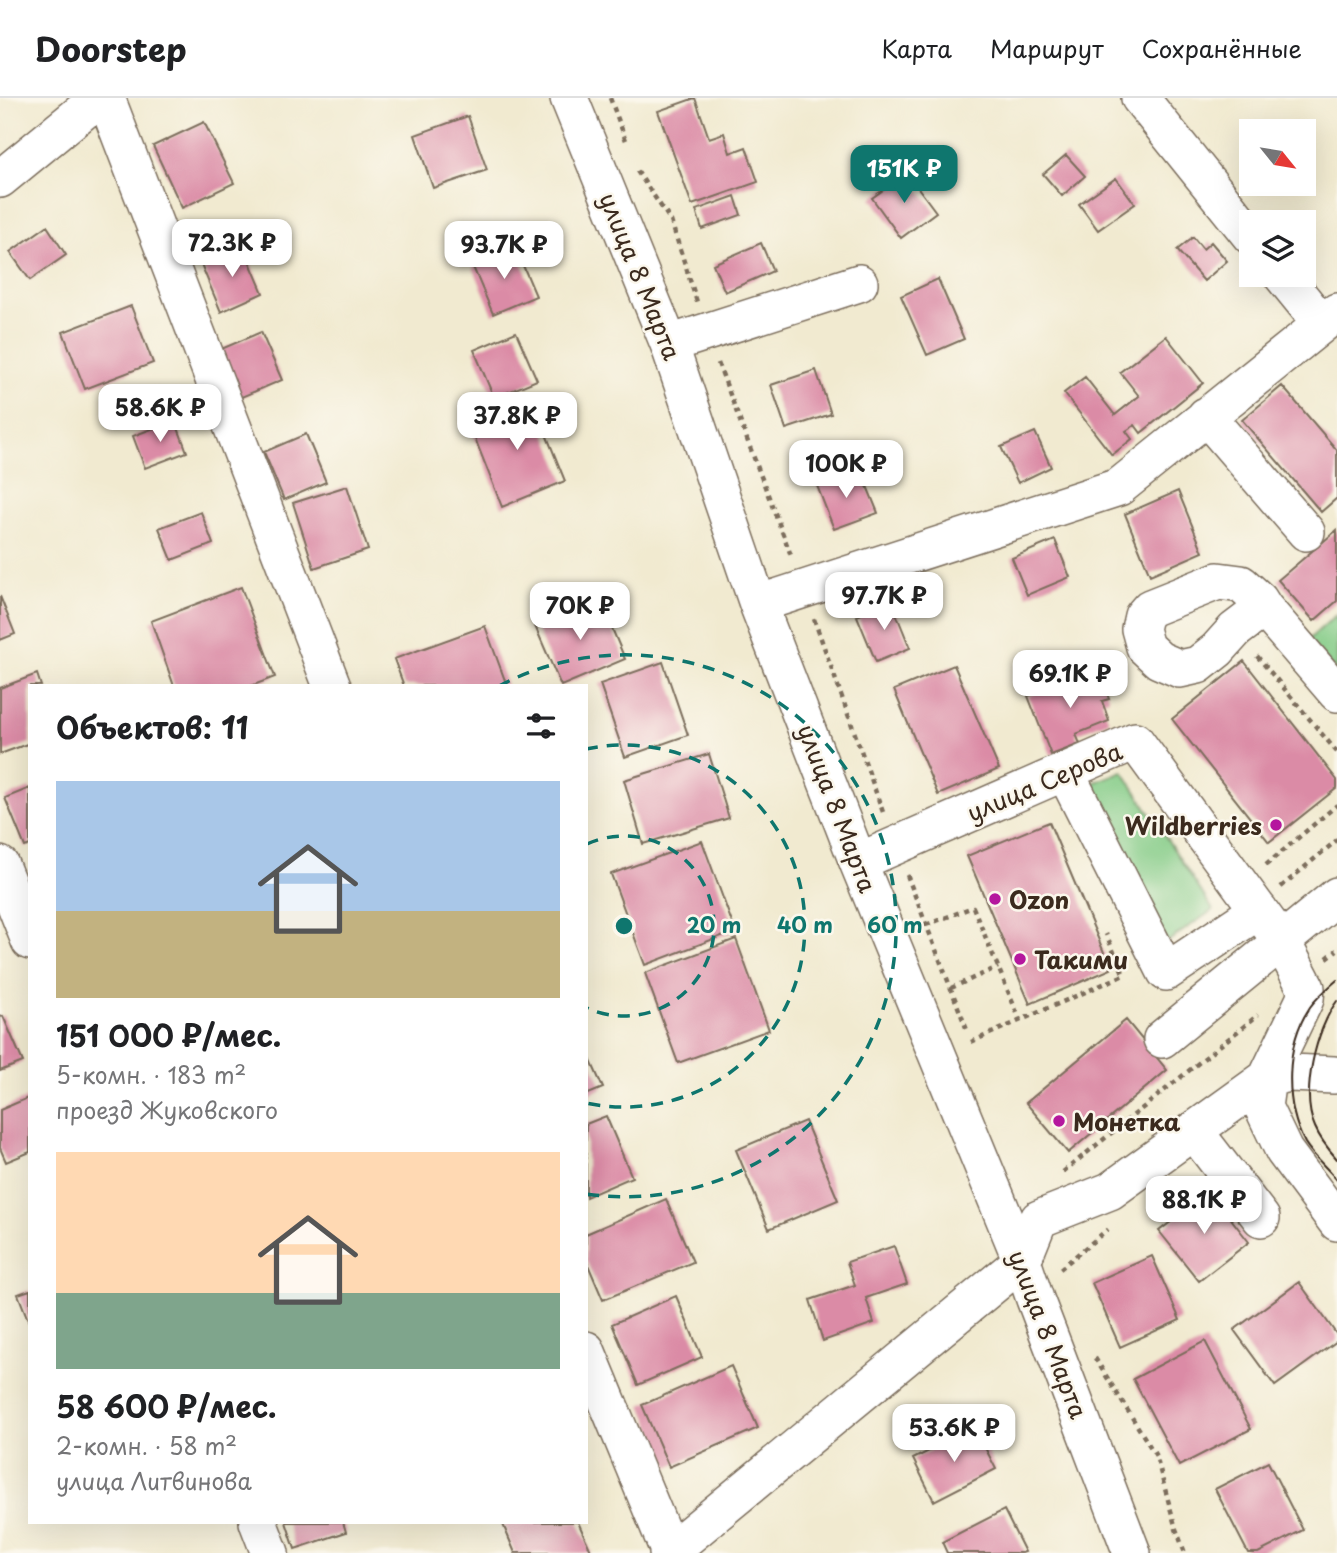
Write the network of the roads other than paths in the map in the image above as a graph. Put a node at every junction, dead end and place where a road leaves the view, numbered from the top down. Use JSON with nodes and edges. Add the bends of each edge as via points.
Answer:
{"nodes":[{"id":1,"x":99,"y":98,"type":"edge"},
{"id":2,"x":106,"y":98,"type":"edge"},
{"id":3,"x":569,"y":98,"type":"edge"},
{"id":4,"x":1140,"y":98,"type":"edge"},
{"id":5,"x":0,"y":179,"type":"edge"},
{"id":6,"x":1239,"y":221,"type":"edge"},
{"id":7,"x":859,"y":283,"type":"dead end"},
{"id":8,"x":1295,"y":287,"type":"edge"},
{"id":9,"x":1330,"y":318,"type":"edge"},
{"id":10,"x":669,"y":344,"type":"junction"},
{"id":11,"x":1206,"y":416,"type":"junction"},
{"id":12,"x":1306,"y":532,"type":"dead end"},
{"id":13,"x":758,"y":604,"type":"junction"},
{"id":14,"x":1264,"y":608,"type":"junction"},
{"id":15,"x":331,"y":684,"type":"edge"},
{"id":16,"x":1337,"y":693,"type":"edge"},
{"id":17,"x":1065,"y":772,"type":"junction"},
{"id":18,"x":858,"y":862,"type":"junction"},
{"id":19,"x":0,"y":865,"type":"edge"},
{"id":20,"x":1337,"y":896,"type":"edge"},
{"id":21,"x":1250,"y":898,"type":"junction"},
{"id":22,"x":28,"y":936,"type":"edge"},
{"id":23,"x":1282,"y":942,"type":"junction"},
{"id":24,"x":1162,"y":1040,"type":"dead end"},
{"id":25,"x":1336,"y":1072,"type":"edge"},
{"id":26,"x":1267,"y":1078,"type":"junction"},
{"id":27,"x":1194,"y":1131,"type":"junction"},
{"id":28,"x":1262,"y":1218,"type":"dead end"},
{"id":29,"x":1337,"y":1222,"type":"edge"},
{"id":30,"x":1022,"y":1261,"type":"junction"},
{"id":31,"x":588,"y":1355,"type":"edge"},
{"id":32,"x":259,"y":1524,"type":"edge"},
{"id":33,"x":669,"y":1552,"type":"edge"},
{"id":34,"x":270,"y":1553,"type":"edge"},
{"id":35,"x":1132,"y":1553,"type":"edge"}],
"edges":[{"from":1,"to":5,"type":"street"},
{"from":2,"to":15,"type":"street"},
{"from":3,"to":10,"type":"street","name":"улица 8 Марта"},
{"from":4,"to":6,"type":"street"},
{"from":7,"to":10,"type":"street"},
{"from":8,"to":9,"type":"street"},
{"from":9,"to":11,"type":"street"},
{"from":10,"to":13,"type":"street","name":"улица 8 Марта"},
{"from":11,"to":12,"type":"street"},
{"from":11,"to":13,"type":"street","via":[[1119,486]]},
{"from":13,"to":18,"type":"street","name":"улица 8 Марта"},
{"from":14,"to":14,"type":"street","via":[[1241,584],[1219,581],[1150,608],[1140,629],[1145,647],[1159,660],[1180,669],[1198,665]]},
{"from":14,"to":16,"type":"street"},
{"from":17,"to":18,"type":"street","name":"улица Серова"},
{"from":17,"to":21,"type":"street","name":"улица Серова","via":[[1135,741]]},
{"from":17,"to":21,"type":"street","via":[[1166,972]]},
{"from":18,"to":30,"type":"street","name":"улица 8 Марта"},
{"from":19,"to":22,"type":"street"},
{"from":20,"to":23,"type":"street"},
{"from":21,"to":23,"type":"street","name":"улица Серова"},
{"from":23,"to":24,"type":"street"},
{"from":23,"to":26,"type":"street","name":"улица Серова","via":[[1306,988],[1305,999]]},
{"from":25,"to":26,"type":"street"},
{"from":26,"to":27,"type":"street"},
{"from":26,"to":29,"type":"street","via":[[1263,1107],[1284,1151]]},
{"from":27,"to":28,"type":"street"},
{"from":27,"to":30,"type":"street","via":[[1110,1191],[1039,1219]]},
{"from":30,"to":33,"type":"street"},
{"from":30,"to":35,"type":"street","name":"улица 8 Марта"},
{"from":31,"to":33,"type":"street"},
{"from":32,"to":34,"type":"street"}]}
